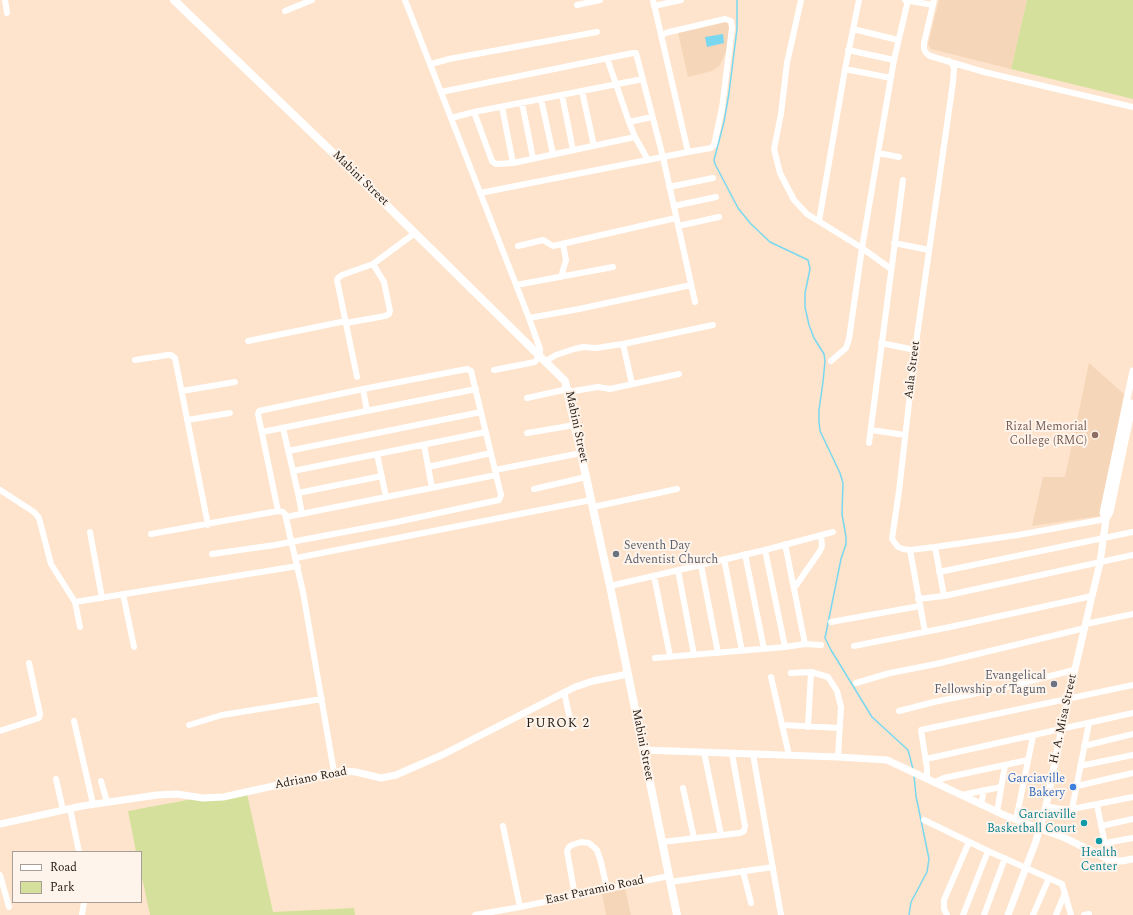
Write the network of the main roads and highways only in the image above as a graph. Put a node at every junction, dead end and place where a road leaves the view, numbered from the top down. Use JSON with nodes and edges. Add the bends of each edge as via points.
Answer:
{"nodes":[{"id":1,"x":174,"y":0,"type":"edge"},
{"id":2,"x":677,"y":915,"type":"edge"}],
"edges":[{"from":1,"to":2,"type":"main road","name":"Mabini Street","via":[[563,378],[568,390],[610,586]]}]}
